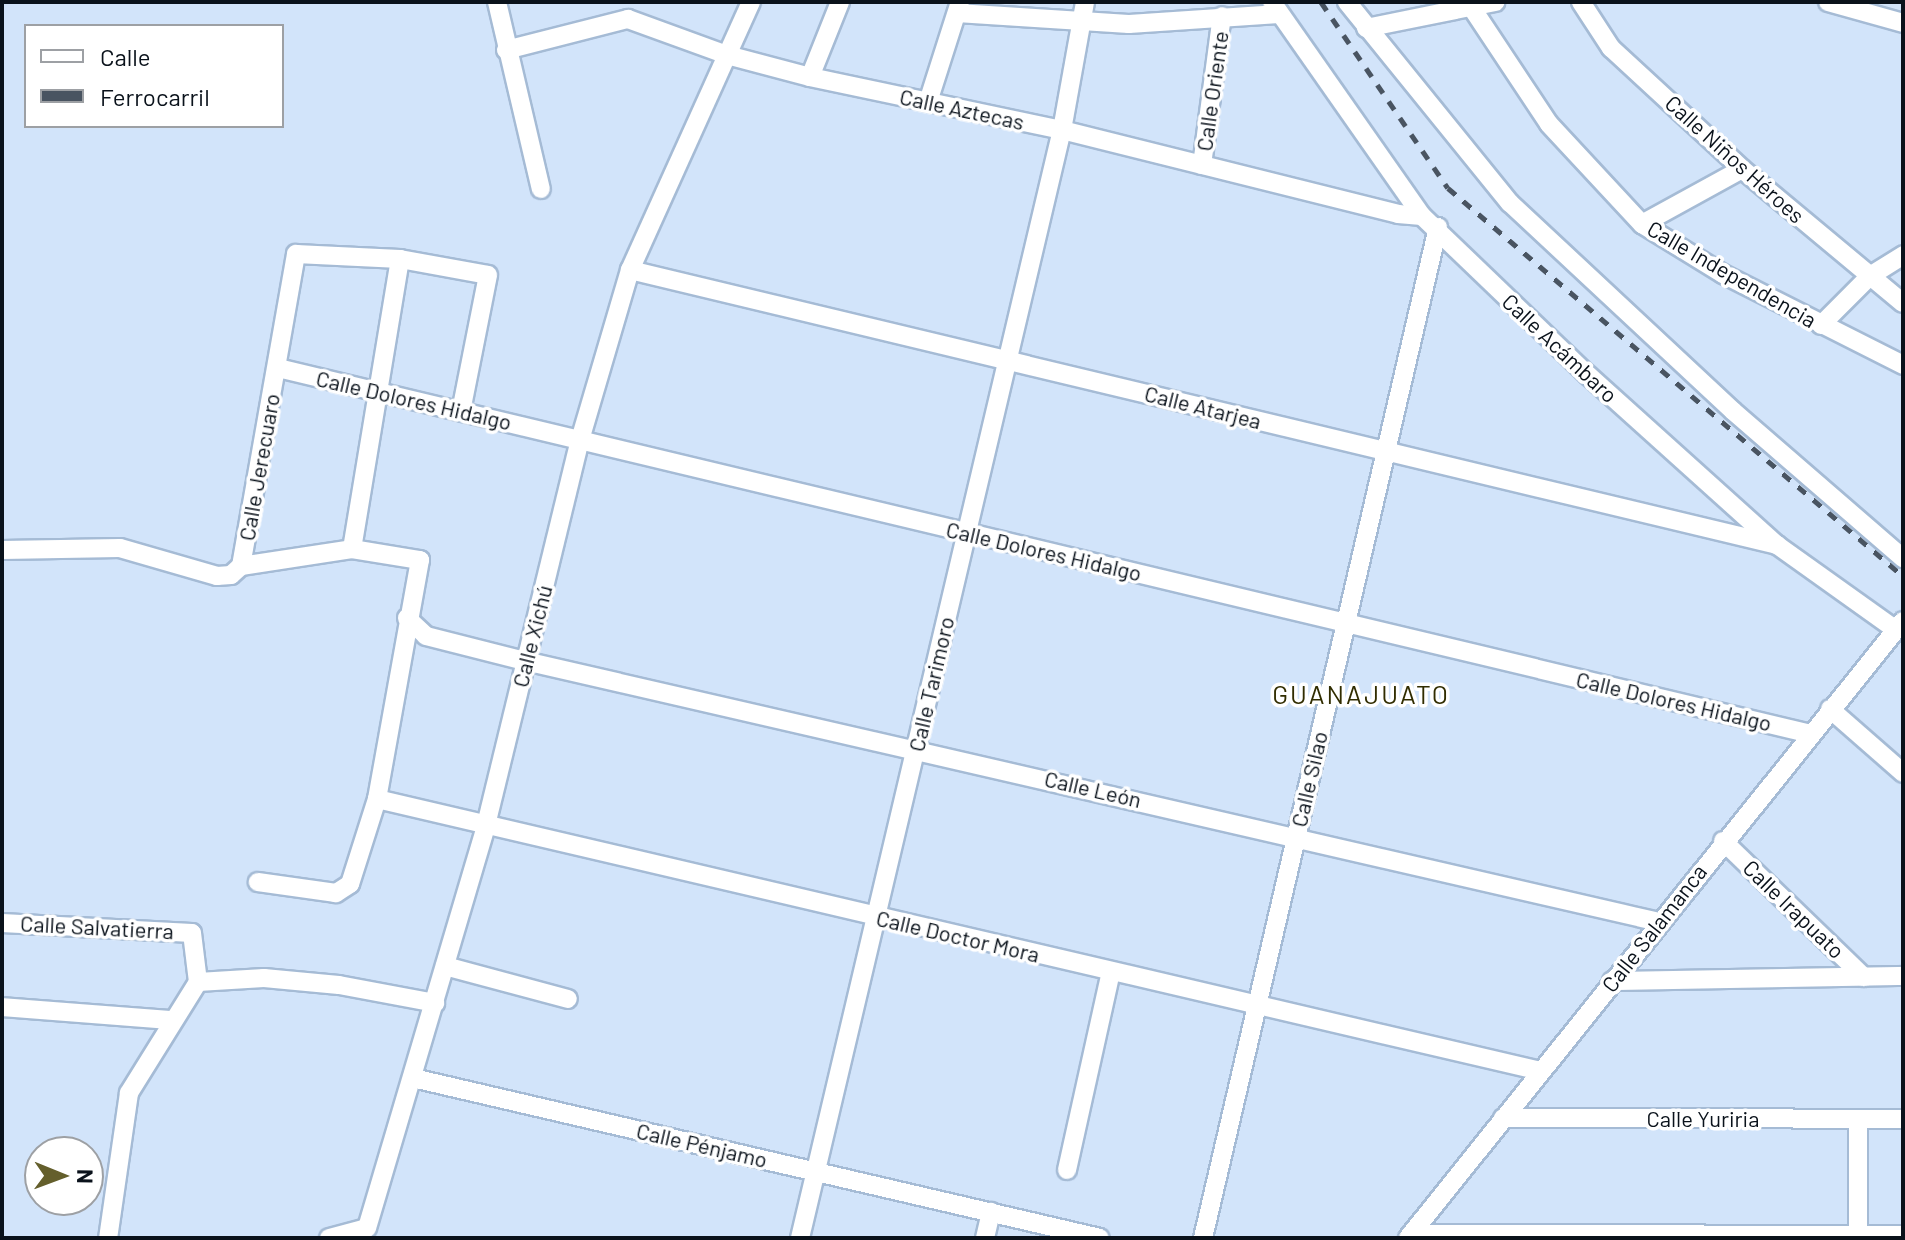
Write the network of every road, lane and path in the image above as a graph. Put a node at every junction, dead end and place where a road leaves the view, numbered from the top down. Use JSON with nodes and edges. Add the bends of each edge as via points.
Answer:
{"nodes":[{"id":1,"x":497,"y":2,"type":"edge"},
{"id":2,"x":751,"y":2,"type":"edge"},
{"id":3,"x":840,"y":2,"type":"edge"},
{"id":4,"x":1085,"y":2,"type":"edge"},
{"id":5,"x":1347,"y":2,"type":"edge"},
{"id":6,"x":1495,"y":2,"type":"edge"},
{"id":7,"x":1581,"y":2,"type":"edge"},
{"id":8,"x":1828,"y":2,"type":"edge"},
{"id":9,"x":1469,"y":5,"type":"edge"},
{"id":10,"x":959,"y":8,"type":"edge"},
{"id":11,"x":1276,"y":8,"type":"edge"},
{"id":12,"x":1222,"y":16,"type":"junction"},
{"id":13,"x":1081,"y":22,"type":"junction"},
{"id":14,"x":1903,"y":23,"type":"edge"},
{"id":15,"x":1366,"y":28,"type":"junction"},
{"id":16,"x":506,"y":50,"type":"junction"},
{"id":17,"x":727,"y":55,"type":"junction"},
{"id":18,"x":810,"y":77,"type":"junction"},
{"id":19,"x":928,"y":102,"type":"junction"},
{"id":20,"x":1062,"y":130,"type":"junction"},
{"id":21,"x":1202,"y":165,"type":"junction"},
{"id":22,"x":1742,"y":169,"type":"junction"},
{"id":23,"x":541,"y":189,"type":"dead end"},
{"id":24,"x":1422,"y":216,"type":"junction"},
{"id":25,"x":1642,"y":224,"type":"junction"},
{"id":26,"x":1438,"y":227,"type":"junction"},
{"id":27,"x":1903,"y":255,"type":"edge"},
{"id":28,"x":400,"y":259,"type":"junction"},
{"id":29,"x":630,"y":270,"type":"junction"},
{"id":30,"x":1870,"y":276,"type":"junction"},
{"id":31,"x":1903,"y":303,"type":"edge"},
{"id":32,"x":1821,"y":325,"type":"junction"},
{"id":33,"x":1008,"y":360,"type":"junction"},
{"id":34,"x":1903,"y":365,"type":"edge"},
{"id":35,"x":278,"y":368,"type":"junction"},
{"id":36,"x":377,"y":391,"type":"junction"},
{"id":37,"x":461,"y":411,"type":"junction"},
{"id":38,"x":580,"y":440,"type":"junction"},
{"id":39,"x":1386,"y":451,"type":"junction"},
{"id":40,"x":967,"y":532,"type":"junction"},
{"id":41,"x":1777,"y":545,"type":"junction"},
{"id":42,"x":352,"y":549,"type":"junction"},
{"id":43,"x":2,"y":550,"type":"edge"},
{"id":44,"x":1903,"y":558,"type":"edge"},
{"id":45,"x":241,"y":566,"type":"junction"},
{"id":46,"x":407,"y":618,"type":"junction"},
{"id":47,"x":1346,"y":623,"type":"junction"},
{"id":48,"x":1899,"y":626,"type":"edge"},
{"id":49,"x":525,"y":661,"type":"junction"},
{"id":50,"x":1830,"y":709,"type":"junction"},
{"id":51,"x":1811,"y":734,"type":"junction"},
{"id":52,"x":916,"y":748,"type":"junction"},
{"id":53,"x":1903,"y":773,"type":"edge"},
{"id":54,"x":377,"y":799,"type":"junction"},
{"id":55,"x":486,"y":825,"type":"junction"},
{"id":56,"x":1296,"y":837,"type":"junction"},
{"id":57,"x":1723,"y":841,"type":"junction"},
{"id":58,"x":258,"y":882,"type":"dead end"},
{"id":59,"x":875,"y":916,"type":"junction"},
{"id":60,"x":1659,"y":922,"type":"junction"},
{"id":61,"x":2,"y":923,"type":"edge"},
{"id":62,"x":445,"y":966,"type":"junction"},
{"id":63,"x":1111,"y":972,"type":"junction"},
{"id":64,"x":1903,"y":976,"type":"edge"},
{"id":65,"x":1864,"y":977,"type":"junction"},
{"id":66,"x":1612,"y":981,"type":"junction"},
{"id":67,"x":198,"y":982,"type":"junction"},
{"id":68,"x":568,"y":999,"type":"dead end"},
{"id":69,"x":435,"y":1003,"type":"junction"},
{"id":70,"x":1257,"y":1005,"type":"junction"},
{"id":71,"x":2,"y":1007,"type":"edge"},
{"id":72,"x":171,"y":1020,"type":"junction"},
{"id":73,"x":1540,"y":1071,"type":"junction"},
{"id":74,"x":413,"y":1078,"type":"junction"},
{"id":75,"x":1503,"y":1118,"type":"junction"},
{"id":76,"x":1858,"y":1119,"type":"junction"},
{"id":77,"x":1903,"y":1119,"type":"edge"},
{"id":78,"x":1067,"y":1170,"type":"dead end"},
{"id":79,"x":813,"y":1171,"type":"junction"},
{"id":80,"x":991,"y":1212,"type":"junction"},
{"id":81,"x":1903,"y":1235,"type":"edge"},
{"id":82,"x":1409,"y":1236,"type":"edge"},
{"id":83,"x":1858,"y":1237,"type":"edge"},
{"id":84,"x":108,"y":1238,"type":"edge"},
{"id":85,"x":329,"y":1238,"type":"edge"},
{"id":86,"x":800,"y":1238,"type":"edge"},
{"id":87,"x":985,"y":1238,"type":"edge"},
{"id":88,"x":1100,"y":1238,"type":"edge"},
{"id":89,"x":1203,"y":1238,"type":"edge"}],
"edges":[{"from":1,"to":16,"type":"street"},
{"from":2,"to":17,"type":"street","name":"Calle Xichú"},
{"from":3,"to":18,"type":"street"},
{"from":4,"to":13,"type":"street","name":"Calle Tarimoro"},
{"from":5,"to":15,"type":"street"},
{"from":6,"to":9,"type":"street"},
{"from":7,"to":22,"type":"street","name":"Calle Niños Héroes","via":[[1611,48]]},
{"from":8,"to":14,"type":"street"},
{"from":9,"to":15,"type":"street"},
{"from":9,"to":25,"type":"street","name":"Calle Independencia","via":[[1549,124]]},
{"from":10,"to":13,"type":"street"},
{"from":10,"to":19,"type":"street"},
{"from":11,"to":12,"type":"street"},
{"from":11,"to":24,"type":"street","name":"Calle Acámbaro"},
{"from":12,"to":13,"type":"street"},
{"from":12,"to":21,"type":"street","name":"Calle Oriente"},
{"from":13,"to":20,"type":"street","name":"Calle Tarimoro"},
{"from":15,"to":44,"type":"street","via":[[1510,203],[1733,411]]},
{"from":16,"to":17,"type":"street","name":"Calle Aztecas","via":[[628,19]]},
{"from":16,"to":23,"type":"street"},
{"from":17,"to":18,"type":"street","name":"Calle Aztecas"},
{"from":17,"to":29,"type":"street","name":"Calle Xichú"},
{"from":18,"to":19,"type":"street","name":"Calle Aztecas"},
{"from":19,"to":20,"type":"street","name":"Calle Aztecas"},
{"from":20,"to":21,"type":"street","name":"Calle Aztecas"},
{"from":20,"to":33,"type":"street","name":"Calle Tarimoro"},
{"from":21,"to":24,"type":"street","name":"Calle Aztecas"},
{"from":22,"to":25,"type":"street"},
{"from":22,"to":30,"type":"street","name":"Calle Niños Héroes"},
{"from":24,"to":26,"type":"street","name":"Calle Acámbaro"},
{"from":25,"to":32,"type":"street","name":"Calle Independencia"},
{"from":26,"to":39,"type":"street","name":"Calle Silao"},
{"from":26,"to":41,"type":"street","name":"Calle Acámbaro","via":[[1504,296]]},
{"from":27,"to":30,"type":"street"},
{"from":28,"to":35,"type":"street","name":"Calle Jerecuaro","via":[[296,254]]},
{"from":28,"to":36,"type":"street"},
{"from":28,"to":37,"type":"street","via":[[488,275]]},
{"from":29,"to":33,"type":"street","name":"Calle Atarjea"},
{"from":29,"to":38,"type":"street","name":"Calle Xichú"},
{"from":30,"to":31,"type":"street","name":"Calle Niños Héroes"},
{"from":30,"to":32,"type":"street"},
{"from":32,"to":34,"type":"street","name":"Calle Independencia"},
{"from":33,"to":39,"type":"street","name":"Calle Atarjea"},
{"from":33,"to":40,"type":"street","name":"Calle Tarimoro"},
{"from":35,"to":36,"type":"street","name":"Calle Dolores Hidalgo"},
{"from":35,"to":45,"type":"street","name":"Calle Jerecuaro"},
{"from":36,"to":37,"type":"street","name":"Calle Dolores Hidalgo"},
{"from":36,"to":42,"type":"street"},
{"from":37,"to":38,"type":"street","name":"Calle Dolores Hidalgo"},
{"from":38,"to":40,"type":"street","name":"Calle Dolores Hidalgo"},
{"from":38,"to":49,"type":"street","name":"Calle Xichú"},
{"from":39,"to":41,"type":"street","name":"Calle Atarjea"},
{"from":39,"to":47,"type":"street","name":"Calle Silao"},
{"from":40,"to":47,"type":"street","name":"Calle Dolores Hidalgo"},
{"from":40,"to":52,"type":"street","name":"Calle Tarimoro"},
{"from":41,"to":48,"type":"street","name":"Calle Acámbaro"},
{"from":42,"to":45,"type":"street"},
{"from":42,"to":46,"type":"street","via":[[420,560]]},
{"from":43,"to":45,"type":"street","via":[[120,548],[217,576],[231,575]]},
{"from":46,"to":49,"type":"street","name":"Calle León","via":[[426,636]]},
{"from":46,"to":54,"type":"street"},
{"from":47,"to":51,"type":"street","name":"Calle Dolores Hidalgo"},
{"from":47,"to":56,"type":"street","name":"Calle Silao"},
{"from":48,"to":50,"type":"street","name":"Calle Salamanca"},
{"from":49,"to":52,"type":"street","name":"Calle León"},
{"from":49,"to":55,"type":"street","name":"Calle Xichú"},
{"from":50,"to":51,"type":"street","name":"Calle Salamanca"},
{"from":50,"to":53,"type":"street"},
{"from":51,"to":57,"type":"street","name":"Calle Salamanca"},
{"from":52,"to":56,"type":"street","name":"Calle León"},
{"from":52,"to":59,"type":"street","name":"Calle Tarimoro"},
{"from":54,"to":55,"type":"street","name":"Calle Doctor Mora"},
{"from":54,"to":58,"type":"street","via":[[350,884],[336,893]]},
{"from":55,"to":59,"type":"street","name":"Calle Doctor Mora"},
{"from":55,"to":62,"type":"street","name":"Calle Xichú"},
{"from":56,"to":60,"type":"street","name":"Calle León"},
{"from":56,"to":70,"type":"street","name":"Calle Silao"},
{"from":57,"to":60,"type":"street","name":"Calle Salamanca"},
{"from":57,"to":65,"type":"street","name":"Calle Irapuato"},
{"from":59,"to":63,"type":"street","name":"Calle Doctor Mora"},
{"from":59,"to":79,"type":"street","name":"Calle Tarimoro"},
{"from":60,"to":66,"type":"street","name":"Calle Salamanca"},
{"from":61,"to":67,"type":"street","name":"Calle Salvatierra","via":[[192,933]]},
{"from":62,"to":68,"type":"street"},
{"from":62,"to":69,"type":"street","name":"Calle Xichú"},
{"from":63,"to":70,"type":"street","name":"Calle Doctor Mora"},
{"from":63,"to":78,"type":"street"},
{"from":64,"to":65,"type":"street"},
{"from":65,"to":66,"type":"street"},
{"from":66,"to":73,"type":"street","name":"Calle Salamanca"},
{"from":67,"to":69,"type":"street","via":[[279,980]]},
{"from":67,"to":72,"type":"street"},
{"from":69,"to":74,"type":"street","name":"Calle Xichú"},
{"from":70,"to":73,"type":"street","name":"Calle Doctor Mora"},
{"from":70,"to":89,"type":"street","name":"Calle Silao"},
{"from":71,"to":72,"type":"street"},
{"from":72,"to":84,"type":"street","via":[[129,1093]]},
{"from":73,"to":75,"type":"street","name":"Calle Salamanca"},
{"from":74,"to":79,"type":"street","name":"Calle Pénjamo"},
{"from":74,"to":85,"type":"street","name":"Calle Xichú","via":[[367,1228]]},
{"from":75,"to":76,"type":"street","name":"Calle Yuriria"},
{"from":75,"to":82,"type":"street","name":"Calle Salamanca"},
{"from":76,"to":77,"type":"street","name":"Calle Yuriria"},
{"from":76,"to":83,"type":"street"},
{"from":79,"to":80,"type":"street","name":"Calle Pénjamo"},
{"from":79,"to":86,"type":"street","name":"Calle Tarimoro"},
{"from":80,"to":87,"type":"street"},
{"from":80,"to":88,"type":"street","name":"Calle Pénjamo"},
{"from":81,"to":83,"type":"street"},
{"from":82,"to":83,"type":"street"}]}
